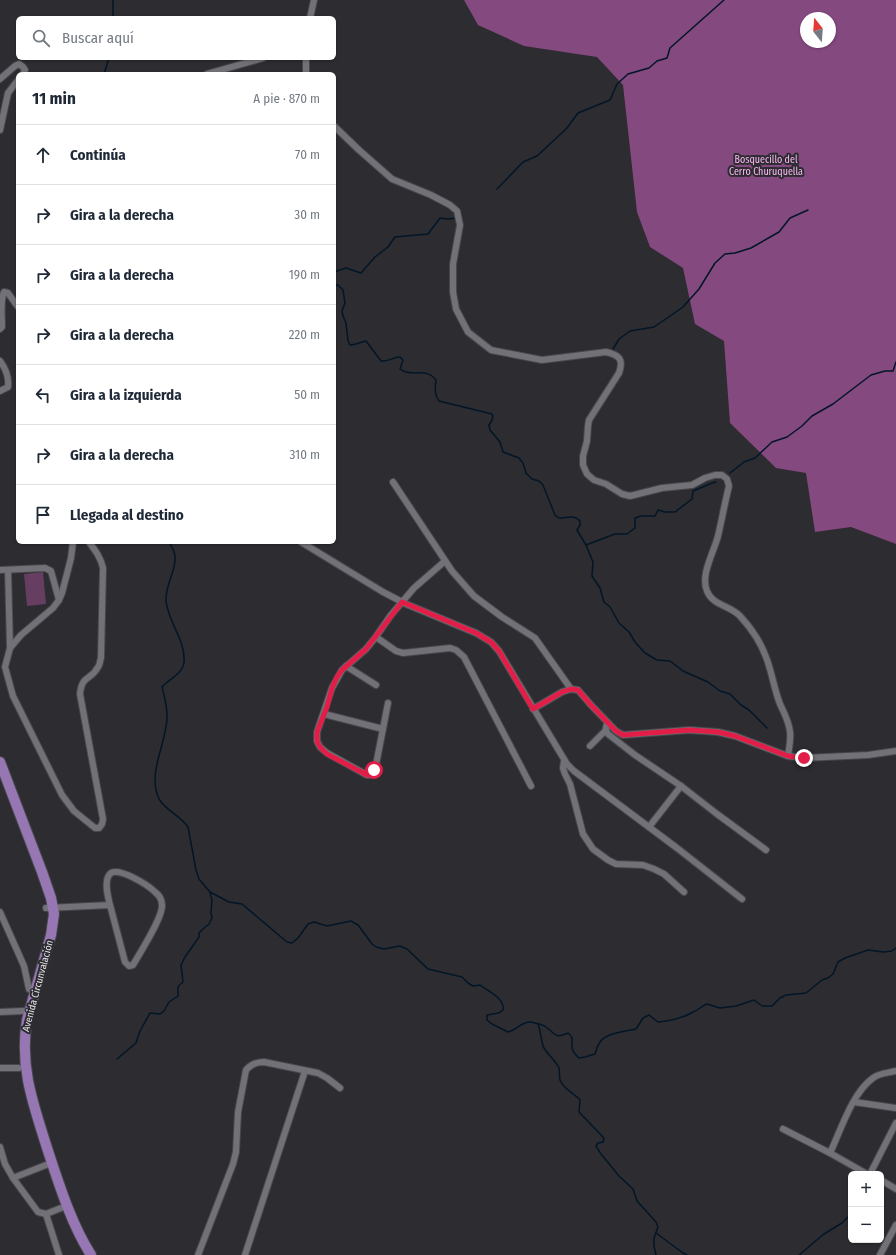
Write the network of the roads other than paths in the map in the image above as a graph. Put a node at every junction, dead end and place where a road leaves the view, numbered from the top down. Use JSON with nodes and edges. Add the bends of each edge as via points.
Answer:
{"nodes":[{"id":1,"x":314,"y":0,"type":"edge"},
{"id":2,"x":310,"y":16,"type":"edge"},
{"id":3,"x":258,"y":60,"type":"edge"},
{"id":4,"x":306,"y":60,"type":"edge"},
{"id":5,"x":229,"y":71,"type":"edge"},
{"id":6,"x":24,"y":72,"type":"edge"},
{"id":7,"x":306,"y":72,"type":"edge"},
{"id":8,"x":0,"y":79,"type":"edge"},
{"id":9,"x":16,"y":82,"type":"edge"},
{"id":10,"x":336,"y":128,"type":"edge"},
{"id":11,"x":0,"y":130,"type":"edge"},
{"id":12,"x":16,"y":304,"type":"edge"},
{"id":13,"x":0,"y":329,"type":"edge"},
{"id":14,"x":0,"y":361,"type":"edge"},
{"id":15,"x":0,"y":391,"type":"edge"},
{"id":16,"x":393,"y":482,"type":"dead end"},
{"id":17,"x":73,"y":544,"type":"edge"},
{"id":18,"x":90,"y":544,"type":"edge"},
{"id":19,"x":304,"y":544,"type":"edge"},
{"id":20,"x":445,"y":561,"type":"junction"},
{"id":21,"x":0,"y":570,"type":"edge"},
{"id":22,"x":8,"y":570,"type":"junction"},
{"id":23,"x":59,"y":600,"type":"junction"},
{"id":24,"x":402,"y":602,"type":"junction"},
{"id":25,"x":376,"y":637,"type":"junction"},
{"id":26,"x":10,"y":648,"type":"junction"},
{"id":27,"x":346,"y":666,"type":"junction"},
{"id":28,"x":2,"y":667,"type":"edge"},
{"id":29,"x":376,"y":685,"type":"dead end"},
{"id":30,"x":571,"y":689,"type":"junction"},
{"id":31,"x":388,"y":703,"type":"dead end"},
{"id":32,"x":533,"y":709,"type":"junction"},
{"id":33,"x":324,"y":714,"type":"junction"},
{"id":34,"x":608,"y":723,"type":"junction"},
{"id":35,"x":383,"y":729,"type":"junction"},
{"id":36,"x":606,"y":730,"type":"junction"},
{"id":37,"x":590,"y":746,"type":"dead end"},
{"id":38,"x":896,"y":751,"type":"edge"},
{"id":39,"x":788,"y":756,"type":"junction"},
{"id":40,"x":564,"y":760,"type":"junction"},
{"id":41,"x":0,"y":762,"type":"edge"},
{"id":42,"x":0,"y":780,"type":"edge"},
{"id":43,"x":531,"y":786,"type":"dead end"},
{"id":44,"x":681,"y":786,"type":"junction"},
{"id":45,"x":650,"y":827,"type":"junction"},
{"id":46,"x":766,"y":850,"type":"dead end"},
{"id":47,"x":684,"y":892,"type":"dead end"},
{"id":48,"x":742,"y":899,"type":"dead end"},
{"id":49,"x":110,"y":905,"type":"junction"},
{"id":50,"x":50,"y":908,"type":"junction"},
{"id":51,"x":0,"y":912,"type":"edge"},
{"id":52,"x":29,"y":989,"type":"junction"},
{"id":53,"x":23,"y":1011,"type":"junction"},
{"id":54,"x":0,"y":1012,"type":"edge"},
{"id":55,"x":0,"y":1068,"type":"edge"},
{"id":56,"x":19,"y":1068,"type":"junction"},
{"id":57,"x":305,"y":1071,"type":"junction"},
{"id":58,"x":896,"y":1071,"type":"edge"},
{"id":59,"x":340,"y":1088,"type":"dead end"},
{"id":60,"x":854,"y":1102,"type":"junction"},
{"id":61,"x":896,"y":1108,"type":"edge"},
{"id":62,"x":896,"y":1123,"type":"edge"},
{"id":63,"x":783,"y":1129,"type":"dead end"},
{"id":64,"x":0,"y":1148,"type":"edge"},
{"id":65,"x":830,"y":1153,"type":"junction"},
{"id":66,"x":46,"y":1165,"type":"junction"},
{"id":67,"x":862,"y":1171,"type":"edge"},
{"id":68,"x":872,"y":1171,"type":"edge"},
{"id":69,"x":13,"y":1178,"type":"junction"},
{"id":70,"x":884,"y":1182,"type":"edge"},
{"id":71,"x":896,"y":1189,"type":"edge"},
{"id":72,"x":61,"y":1208,"type":"junction"},
{"id":73,"x":46,"y":1214,"type":"junction"},
{"id":74,"x":896,"y":1225,"type":"edge"},
{"id":75,"x":59,"y":1255,"type":"edge"},
{"id":76,"x":84,"y":1255,"type":"edge"},
{"id":77,"x":91,"y":1255,"type":"edge"},
{"id":78,"x":198,"y":1255,"type":"edge"},
{"id":79,"x":245,"y":1255,"type":"edge"},
{"id":80,"x":880,"y":1255,"type":"edge"}],
"edges":[{"from":1,"to":2,"type":"street"},
{"from":3,"to":5,"type":"street"},
{"from":4,"to":7,"type":"street"},
{"from":6,"to":8,"type":"street","via":[[19,64]]},
{"from":9,"to":11,"type":"street","via":[[8,93]]},
{"from":10,"to":39,"type":"street","via":[[392,179],[430,194],[458,211],[460,225],[453,264],[453,292],[456,309],[468,332],[491,350],[522,357],[542,360],[606,352],[615,354],[620,359],[619,373],[593,413],[588,426],[583,456],[587,474],[594,480],[630,496],[662,488],[692,485],[715,475],[722,475],[727,479],[729,486],[705,583],[710,597],[741,617],[767,658],[791,733]]},
{"from":12,"to":13,"type":"street","via":[[8,293],[2,294]]},
{"from":14,"to":15,"type":"street","via":[[7,374],[8,387]]},
{"from":16,"to":20,"type":"street"},
{"from":17,"to":23,"type":"street"},
{"from":18,"to":28,"type":"street","via":[[103,568],[101,658],[98,668],[80,686],[80,694],[102,818],[99,828],[95,828],[74,811],[62,795],[13,696]]},
{"from":19,"to":24,"type":"street"},
{"from":20,"to":24,"type":"street"},
{"from":20,"to":30,"type":"street","via":[[474,596],[535,638]]},
{"from":21,"to":22,"type":"street"},
{"from":22,"to":23,"type":"street","via":[[45,568],[51,571]]},
{"from":22,"to":26,"type":"street"},
{"from":23,"to":26,"type":"street","via":[[21,634]]},
{"from":24,"to":25,"type":"street"},
{"from":24,"to":32,"type":"street","via":[[476,633],[491,642]]},
{"from":25,"to":27,"type":"street"},
{"from":25,"to":43,"type":"street","via":[[396,652],[450,648],[464,657]]},
{"from":26,"to":28,"type":"street"},
{"from":27,"to":29,"type":"street"},
{"from":27,"to":33,"type":"street","via":[[337,677]]},
{"from":30,"to":32,"type":"street"},
{"from":30,"to":34,"type":"street","via":[[578,690]]},
{"from":31,"to":35,"type":"street"},
{"from":32,"to":40,"type":"street"},
{"from":33,"to":35,"type":"street"},
{"from":33,"to":35,"type":"street","via":[[317,732],[320,747],[327,754],[367,775],[371,775],[374,770]]},
{"from":34,"to":36,"type":"street"},
{"from":34,"to":39,"type":"street","via":[[623,735],[689,730],[718,732]]},
{"from":36,"to":37,"type":"street"},
{"from":36,"to":44,"type":"street","via":[[635,755]]},
{"from":38,"to":39,"type":"street","via":[[868,755]]},
{"from":40,"to":45,"type":"street","via":[[574,771]]},
{"from":40,"to":47,"type":"street","via":[[565,774],[583,834],[593,849],[616,864],[643,865],[654,869],[664,874]]},
{"from":41,"to":50,"type":"main road","name":"Avenida Circunvalación","via":[[51,898]]},
{"from":42,"to":50,"type":"main road","name":"Avenida Circunvalación"},
{"from":44,"to":45,"type":"street"},
{"from":44,"to":46,"type":"street"},
{"from":45,"to":48,"type":"street"},
{"from":49,"to":49,"type":"street","via":[[126,962],[129,966],[133,965],[160,916],[160,898],[155,892],[118,871],[112,872],[107,882]]},
{"from":49,"to":50,"type":"street"},
{"from":50,"to":52,"type":"main road","name":"Avenida Circunvalación"},
{"from":50,"to":77,"type":"main road","name":"Avenida Circunvalación","via":[[54,914],[51,936],[27,1020],[25,1067],[31,1097],[55,1173],[74,1222]]},
{"from":51,"to":52,"type":"street","via":[[24,966]]},
{"from":52,"to":53,"type":"main road","name":"Avenida Circunvalación"},
{"from":53,"to":54,"type":"street"},
{"from":53,"to":56,"type":"main road","name":"Avenida Circunvalación","via":[[18,1031]]},
{"from":55,"to":56,"type":"street"},
{"from":56,"to":66,"type":"main road","name":"Avenida Circunvalación","via":[[25,1098]]},
{"from":57,"to":59,"type":"street","via":[[318,1073]]},
{"from":57,"to":78,"type":"street","via":[[264,1062],[256,1062],[246,1070],[238,1112],[233,1164]]},
{"from":57,"to":79,"type":"street"},
{"from":58,"to":60,"type":"street","via":[[873,1078],[863,1087]]},
{"from":60,"to":61,"type":"street"},
{"from":60,"to":65,"type":"street"},
{"from":62,"to":68,"type":"street"},
{"from":63,"to":65,"type":"street"},
{"from":64,"to":69,"type":"street"},
{"from":65,"to":67,"type":"street"},
{"from":66,"to":69,"type":"street"},
{"from":66,"to":72,"type":"main road","name":"Avenida Circunvalación"},
{"from":69,"to":73,"type":"street","via":[[38,1212]]},
{"from":70,"to":71,"type":"street"},
{"from":72,"to":73,"type":"street"},
{"from":72,"to":76,"type":"main road","name":"Avenida Circunvalación"},
{"from":73,"to":75,"type":"street"},
{"from":74,"to":80,"type":"street"}]}
